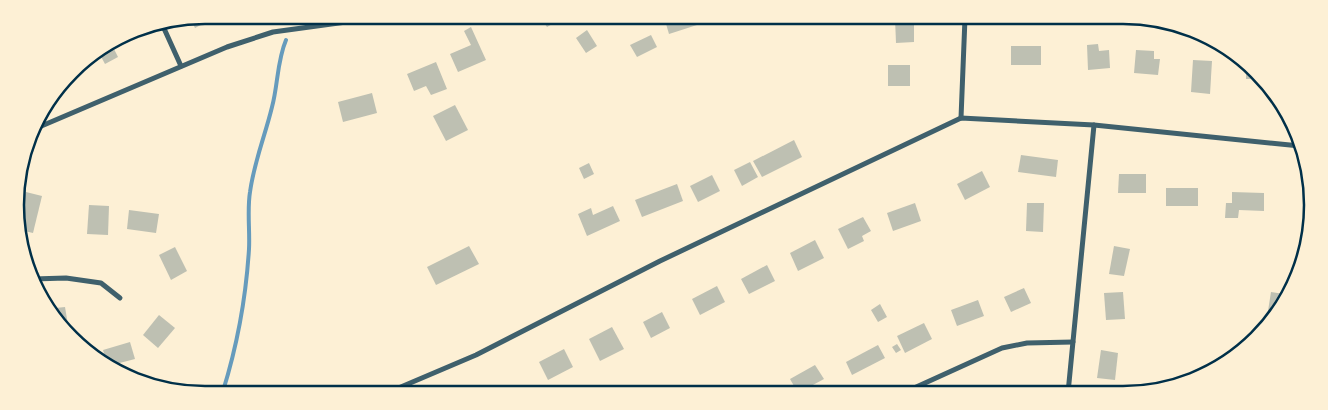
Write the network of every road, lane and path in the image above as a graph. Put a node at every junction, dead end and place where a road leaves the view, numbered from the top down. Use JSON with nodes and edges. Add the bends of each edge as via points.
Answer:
{"nodes":[{"id":1,"x":332,"y":24,"type":"edge"},
{"id":2,"x":965,"y":24,"type":"edge"},
{"id":3,"x":164,"y":28,"type":"edge"},
{"id":4,"x":181,"y":66,"type":"junction"},
{"id":5,"x":961,"y":118,"type":"junction"},
{"id":6,"x":1094,"y":125,"type":"junction"},
{"id":7,"x":42,"y":126,"type":"edge"},
{"id":8,"x":1294,"y":145,"type":"edge"},
{"id":9,"x":40,"y":280,"type":"edge"},
{"id":10,"x":120,"y":298,"type":"dead end"},
{"id":11,"x":1073,"y":342,"type":"junction"},
{"id":12,"x":403,"y":386,"type":"edge"},
{"id":13,"x":918,"y":386,"type":"edge"},
{"id":14,"x":1069,"y":386,"type":"edge"}],
"edges":[{"from":1,"to":4,"type":"street","via":[[274,32]]},
{"from":2,"to":5,"type":"street"},
{"from":3,"to":4,"type":"street"},
{"from":4,"to":7,"type":"street"},
{"from":5,"to":6,"type":"street"},
{"from":5,"to":12,"type":"street","via":[[660,261],[476,355]]},
{"from":6,"to":8,"type":"street"},
{"from":6,"to":11,"type":"street"},
{"from":9,"to":10,"type":"street","via":[[66,278],[101,283]]},
{"from":11,"to":13,"type":"street","via":[[1027,342],[1002,348]]},
{"from":11,"to":14,"type":"street"}]}
